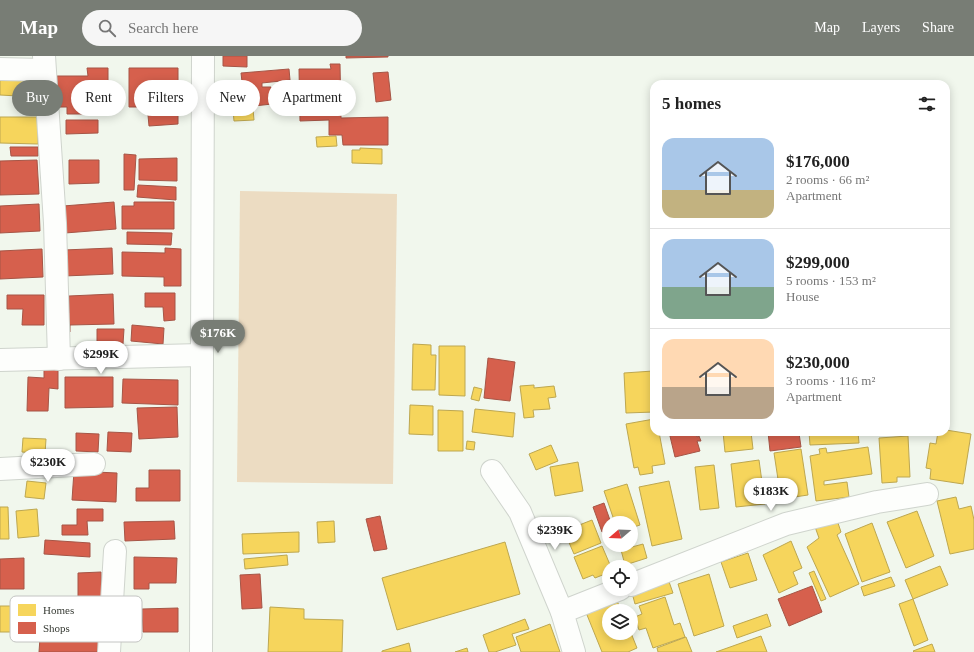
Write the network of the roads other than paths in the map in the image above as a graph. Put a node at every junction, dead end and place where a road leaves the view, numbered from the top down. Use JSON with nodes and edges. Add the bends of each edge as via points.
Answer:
{"nodes":[{"id":1,"x":203,"y":56,"type":"edge"},
{"id":2,"x":44,"y":63,"type":"edge"},
{"id":3,"x":0,"y":69,"type":"edge"},
{"id":4,"x":201,"y":355,"type":"junction"},
{"id":5,"x":59,"y":359,"type":"junction"},
{"id":6,"x":0,"y":360,"type":"edge"},
{"id":7,"x":94,"y":464,"type":"dead end"},
{"id":8,"x":0,"y":469,"type":"edge"},
{"id":9,"x":492,"y":471,"type":"dead end"},
{"id":10,"x":927,"y":494,"type":"dead end"},
{"id":11,"x":115,"y":551,"type":"dead end"},
{"id":12,"x":638,"y":582,"type":"edge"},
{"id":13,"x":112,"y":596,"type":"edge"},
{"id":14,"x":602,"y":596,"type":"edge"},
{"id":15,"x":562,"y":612,"type":"junction"},
{"id":16,"x":110,"y":642,"type":"edge"},
{"id":17,"x":109,"y":652,"type":"edge"},
{"id":18,"x":201,"y":652,"type":"edge"},
{"id":19,"x":574,"y":652,"type":"edge"}],
"edges":[{"from":1,"to":4,"type":"street"},
{"from":2,"to":3,"type":"street"},
{"from":2,"to":5,"type":"street","via":[[55,223]]},
{"from":4,"to":5,"type":"street"},
{"from":4,"to":18,"type":"street"},
{"from":5,"to":6,"type":"street"},
{"from":7,"to":8,"type":"street"},
{"from":9,"to":15,"type":"street","via":[[520,512]]},
{"from":10,"to":12,"type":"street","via":[[877,502],[786,524]]},
{"from":11,"to":13,"type":"street"},
{"from":14,"to":15,"type":"street"},
{"from":15,"to":19,"type":"street"},
{"from":16,"to":17,"type":"street"}]}
